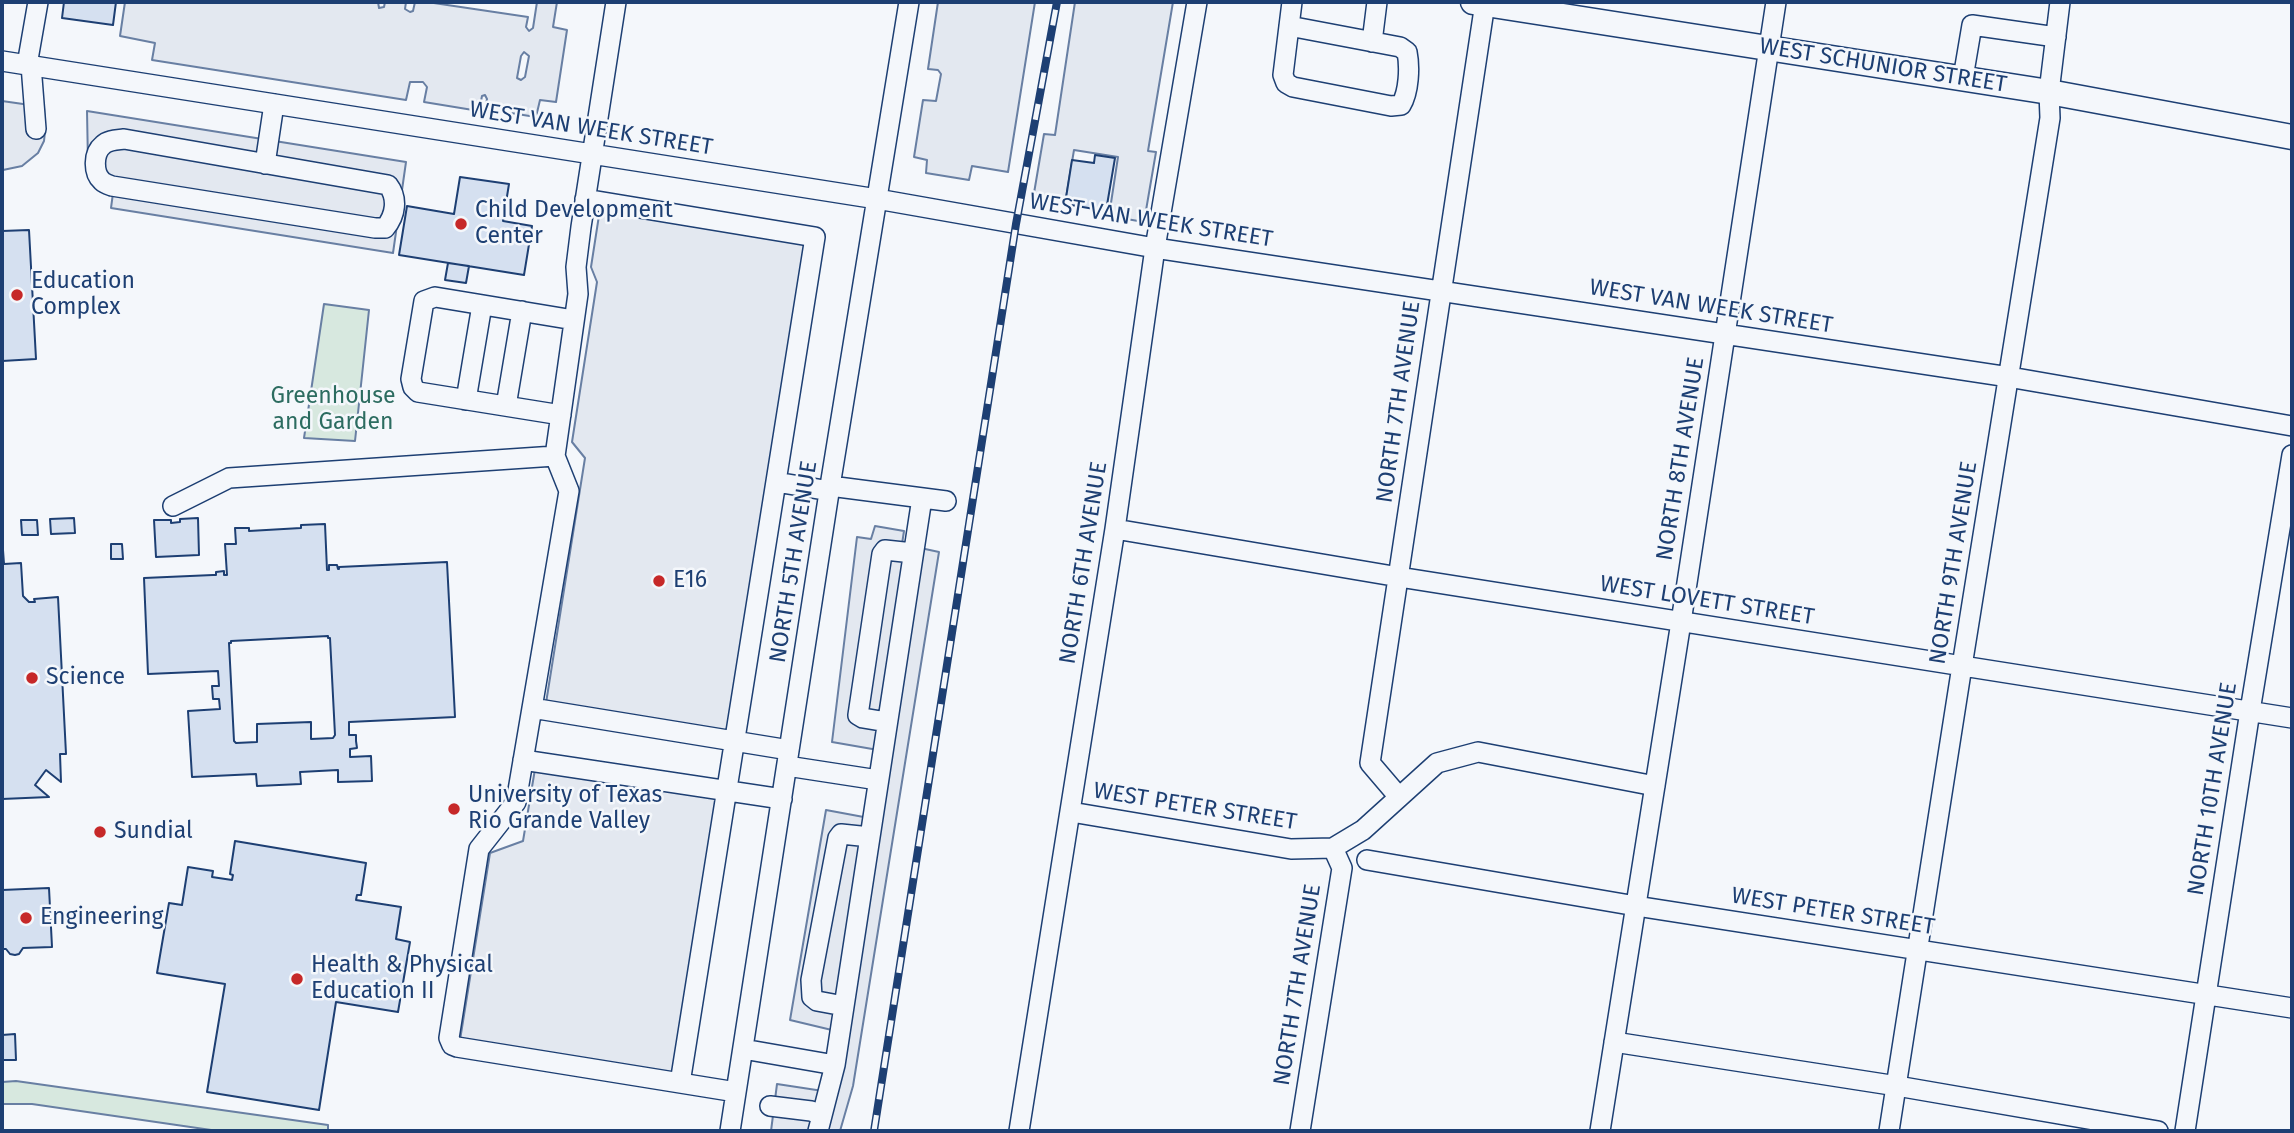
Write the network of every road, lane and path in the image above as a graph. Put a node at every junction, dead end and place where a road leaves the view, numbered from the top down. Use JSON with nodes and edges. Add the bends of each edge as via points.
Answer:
{"nodes":[{"id":1,"x":38,"y":2,"type":"edge"},
{"id":2,"x":616,"y":2,"type":"edge"},
{"id":3,"x":909,"y":2,"type":"edge"},
{"id":4,"x":1197,"y":2,"type":"edge"},
{"id":5,"x":1292,"y":2,"type":"edge"},
{"id":6,"x":1377,"y":2,"type":"edge"},
{"id":7,"x":1776,"y":2,"type":"edge"},
{"id":8,"x":2060,"y":2,"type":"edge"},
{"id":9,"x":1479,"y":3,"type":"edge"},
{"id":10,"x":1289,"y":26,"type":"junction"},
{"id":11,"x":2056,"y":37,"type":"junction"},
{"id":12,"x":1372,"y":42,"type":"junction"},
{"id":13,"x":1768,"y":48,"type":"junction"},
{"id":14,"x":2,"y":61,"type":"edge"},
{"id":15,"x":29,"y":65,"type":"junction"},
{"id":16,"x":1962,"y":78,"type":"junction"},
{"id":17,"x":2049,"y":92,"type":"junction"},
{"id":18,"x":274,"y":104,"type":"junction"},
{"id":19,"x":36,"y":129,"type":"dead end"},
{"id":20,"x":2292,"y":137,"type":"edge"},
{"id":21,"x":591,"y":154,"type":"junction"},
{"id":22,"x":265,"y":163,"type":"junction"},
{"id":23,"x":585,"y":199,"type":"junction"},
{"id":24,"x":877,"y":199,"type":"junction"},
{"id":25,"x":1155,"y":248,"type":"junction"},
{"id":26,"x":1440,"y":290,"type":"junction"},
{"id":27,"x":482,"y":305,"type":"junction"},
{"id":28,"x":522,"y":312,"type":"junction"},
{"id":29,"x":575,"y":320,"type":"junction"},
{"id":30,"x":1725,"y":335,"type":"junction"},
{"id":31,"x":2009,"y":377,"type":"junction"},
{"id":32,"x":466,"y":400,"type":"junction"},
{"id":33,"x":506,"y":406,"type":"junction"},
{"id":34,"x":561,"y":415,"type":"junction"},
{"id":35,"x":2292,"y":426,"type":"edge"},
{"id":36,"x":2292,"y":455,"type":"edge"},
{"id":37,"x":555,"y":456,"type":"junction"},
{"id":38,"x":776,"y":482,"type":"junction"},
{"id":39,"x":830,"y":488,"type":"junction"},
{"id":40,"x":922,"y":498,"type":"junction"},
{"id":41,"x":946,"y":501,"type":"dead end"},
{"id":42,"x":173,"y":506,"type":"dead end"},
{"id":43,"x":1115,"y":529,"type":"junction"},
{"id":44,"x":913,"y":553,"type":"junction"},
{"id":45,"x":1399,"y":578,"type":"junction"},
{"id":46,"x":1681,"y":622,"type":"junction"},
{"id":47,"x":1962,"y":666,"type":"junction"},
{"id":48,"x":532,"y":708,"type":"junction"},
{"id":49,"x":2250,"y":711,"type":"junction"},
{"id":50,"x":2292,"y":718,"type":"edge"},
{"id":51,"x":887,"y":722,"type":"junction"},
{"id":52,"x":735,"y":742,"type":"junction"},
{"id":53,"x":788,"y":758,"type":"junction"},
{"id":54,"x":523,"y":760,"type":"junction"},
{"id":55,"x":878,"y":780,"type":"junction"},
{"id":56,"x":1655,"y":786,"type":"junction"},
{"id":57,"x":727,"y":792,"type":"junction"},
{"id":58,"x":1399,"y":797,"type":"junction"},
{"id":59,"x":782,"y":799,"type":"junction"},
{"id":60,"x":1071,"y":812,"type":"junction"},
{"id":61,"x":870,"y":837,"type":"junction"},
{"id":62,"x":1333,"y":848,"type":"junction"},
{"id":63,"x":1367,"y":860,"type":"dead end"},
{"id":64,"x":1636,"y":906,"type":"junction"},
{"id":65,"x":1919,"y":950,"type":"junction"},
{"id":66,"x":2205,"y":995,"type":"junction"},
{"id":67,"x":844,"y":1006,"type":"junction"},
{"id":68,"x":2292,"y":1008,"type":"edge"},
{"id":69,"x":1614,"y":1042,"type":"junction"},
{"id":70,"x":743,"y":1049,"type":"junction"},
{"id":71,"x":835,"y":1065,"type":"junction"},
{"id":72,"x":680,"y":1083,"type":"junction"},
{"id":73,"x":1897,"y":1086,"type":"junction"},
{"id":74,"x":736,"y":1092,"type":"junction"},
{"id":75,"x":770,"y":1107,"type":"dead end"},
{"id":76,"x":820,"y":1123,"type":"edge"},
{"id":77,"x":730,"y":1131,"type":"edge"},
{"id":78,"x":1019,"y":1131,"type":"edge"},
{"id":79,"x":1300,"y":1131,"type":"edge"},
{"id":80,"x":1600,"y":1131,"type":"edge"},
{"id":81,"x":1889,"y":1131,"type":"edge"},
{"id":82,"x":2158,"y":1131,"type":"edge"},
{"id":83,"x":2185,"y":1131,"type":"edge"}],
"edges":[{"from":1,"to":15,"type":"street"},
{"from":2,"to":21,"type":"street"},
{"from":3,"to":24,"type":"street","name":"NORTH 5TH AVENUE"},
{"from":4,"to":25,"type":"street","name":"NORTH 6TH AVENUE"},
{"from":5,"to":10,"type":"street"},
{"from":6,"to":12,"type":"street"},
{"from":7,"to":13,"type":"street","name":"NORTH 8TH AVENUE"},
{"from":8,"to":11,"type":"street","name":"NORTH 9TH AVENUE"},
{"from":9,"to":13,"type":"main road","name":"WEST SCHUNIOR STREET"},
{"from":9,"to":26,"type":"street","name":"NORTH 7TH AVENUE"},
{"from":10,"to":12,"type":"street"},
{"from":10,"to":12,"type":"street","via":[[1286,83],[1401,105],[1407,52]]},
{"from":11,"to":16,"type":"street","via":[[1972,25]]},
{"from":11,"to":17,"type":"street","name":"NORTH 9TH AVENUE"},
{"from":13,"to":16,"type":"main road","name":"WEST SCHUNIOR STREET"},
{"from":13,"to":30,"type":"street","name":"NORTH 8TH AVENUE"},
{"from":14,"to":15,"type":"street","name":"WEST VAN WEEK STREET"},
{"from":15,"to":18,"type":"street","name":"WEST VAN WEEK STREET"},
{"from":15,"to":19,"type":"street"},
{"from":16,"to":17,"type":"main road","name":"WEST SCHUNIOR STREET"},
{"from":17,"to":20,"type":"main road","name":"WEST SCHUNIOR STREET"},
{"from":17,"to":31,"type":"street","name":"NORTH 9TH AVENUE","via":[[2050,118]]},
{"from":18,"to":21,"type":"street","name":"WEST VAN WEEK STREET"},
{"from":18,"to":22,"type":"street"},
{"from":21,"to":23,"type":"street"},
{"from":21,"to":24,"type":"street","name":"WEST VAN WEEK STREET"},
{"from":22,"to":22,"type":"street","via":[[124,139],[111,140],[96,154],[101,180],[113,186],[375,228],[385,228],[392,220],[395,199],[388,185]]},
{"from":23,"to":29,"type":"street"},
{"from":23,"to":38,"type":"street","via":[[815,237]]},
{"from":24,"to":25,"type":"street","name":"WEST VAN WEEK STREET"},
{"from":24,"to":39,"type":"street","name":"NORTH 5TH AVENUE"},
{"from":25,"to":26,"type":"street","name":"WEST VAN WEEK STREET"},
{"from":25,"to":43,"type":"street","name":"NORTH 6TH AVENUE"},
{"from":26,"to":30,"type":"street","name":"WEST VAN WEEK STREET"},
{"from":26,"to":45,"type":"street","name":"NORTH 7TH AVENUE"},
{"from":27,"to":28,"type":"street"},
{"from":27,"to":32,"type":"street"},
{"from":27,"to":32,"type":"street","via":[[435,297],[424,301],[413,387],[418,392]]},
{"from":28,"to":29,"type":"street"},
{"from":28,"to":33,"type":"street"},
{"from":29,"to":34,"type":"street"},
{"from":30,"to":31,"type":"street","name":"WEST VAN WEEK STREET"},
{"from":30,"to":46,"type":"street","name":"NORTH 8TH AVENUE"},
{"from":31,"to":35,"type":"street","name":"WEST VAN WEEK STREET"},
{"from":31,"to":47,"type":"street","name":"NORTH 9TH AVENUE"},
{"from":32,"to":33,"type":"street"},
{"from":33,"to":34,"type":"street"},
{"from":34,"to":37,"type":"street"},
{"from":36,"to":49,"type":"street","name":"NORTH 10TH AVENUE"},
{"from":37,"to":42,"type":"street","via":[[229,478]]},
{"from":37,"to":48,"type":"street","via":[[569,491]]},
{"from":38,"to":39,"type":"street"},
{"from":38,"to":52,"type":"street"},
{"from":39,"to":40,"type":"street"},
{"from":39,"to":53,"type":"street","name":"NORTH 5TH AVENUE"},
{"from":40,"to":41,"type":"street"},
{"from":40,"to":44,"type":"street"},
{"from":43,"to":45,"type":"street","name":"WEST LOVETT STREET"},
{"from":43,"to":60,"type":"street","name":"NORTH 6TH AVENUE"},
{"from":44,"to":51,"type":"street"},
{"from":44,"to":51,"type":"street","via":[[885,550],[882,554],[858,715]]},
{"from":45,"to":46,"type":"street","name":"WEST LOVETT STREET"},
{"from":45,"to":58,"type":"street","name":"NORTH 7TH AVENUE","via":[[1370,763]]},
{"from":46,"to":47,"type":"street","name":"WEST LOVETT STREET"},
{"from":46,"to":56,"type":"street","name":"NORTH 8TH AVENUE"},
{"from":47,"to":49,"type":"street","name":"WEST LOVETT STREET"},
{"from":47,"to":65,"type":"street","name":"NORTH 9TH AVENUE"},
{"from":48,"to":52,"type":"street"},
{"from":48,"to":54,"type":"street"},
{"from":49,"to":50,"type":"street","name":"WEST LOVETT STREET"},
{"from":49,"to":66,"type":"street","name":"NORTH 10TH AVENUE"},
{"from":51,"to":55,"type":"street"},
{"from":52,"to":53,"type":"street"},
{"from":52,"to":57,"type":"street"},
{"from":53,"to":55,"type":"street"},
{"from":53,"to":59,"type":"street","name":"NORTH 5TH AVENUE"},
{"from":54,"to":57,"type":"street"},
{"from":54,"to":72,"type":"street","via":[[516,802],[479,849],[450,1042],[457,1047]]},
{"from":55,"to":61,"type":"street"},
{"from":56,"to":58,"type":"street","name":"WEST PETER STREET","via":[[1478,752],[1437,763]]},
{"from":56,"to":64,"type":"street","name":"NORTH 8TH AVENUE"},
{"from":57,"to":59,"type":"street"},
{"from":57,"to":72,"type":"street"},
{"from":58,"to":62,"type":"street","name":"WEST PETER STREET","via":[[1363,830]]},
{"from":59,"to":70,"type":"street","name":"NORTH 5TH AVENUE"},
{"from":60,"to":62,"type":"street","name":"WEST PETER STREET","via":[[1291,849]]},
{"from":60,"to":78,"type":"street","name":"NORTH 6TH AVENUE"},
{"from":61,"to":67,"type":"street"},
{"from":61,"to":67,"type":"street","via":[[841,834],[838,838],[811,980],[812,997],[817,1001]]},
{"from":62,"to":79,"type":"street","name":"NORTH 7TH AVENUE","via":[[1342,868]]},
{"from":63,"to":64,"type":"street","name":"WEST PETER STREET"},
{"from":64,"to":65,"type":"street","name":"WEST PETER STREET"},
{"from":64,"to":69,"type":"street","name":"NORTH 8TH AVENUE"},
{"from":65,"to":66,"type":"street","name":"WEST PETER STREET"},
{"from":65,"to":73,"type":"street","name":"NORTH 9TH AVENUE"},
{"from":66,"to":68,"type":"street","name":"WEST PETER STREET"},
{"from":66,"to":83,"type":"street","name":"NORTH 10TH AVENUE"},
{"from":67,"to":71,"type":"street"},
{"from":69,"to":73,"type":"street"},
{"from":69,"to":80,"type":"street","name":"NORTH 8TH AVENUE"},
{"from":70,"to":71,"type":"street"},
{"from":70,"to":74,"type":"street","name":"NORTH 5TH AVENUE"},
{"from":71,"to":76,"type":"street"},
{"from":72,"to":74,"type":"street"},
{"from":73,"to":81,"type":"street","name":"NORTH 9TH AVENUE"},
{"from":73,"to":82,"type":"street"},
{"from":74,"to":77,"type":"street","name":"NORTH 5TH AVENUE"},
{"from":75,"to":76,"type":"street","via":[[811,1111]]}]}
